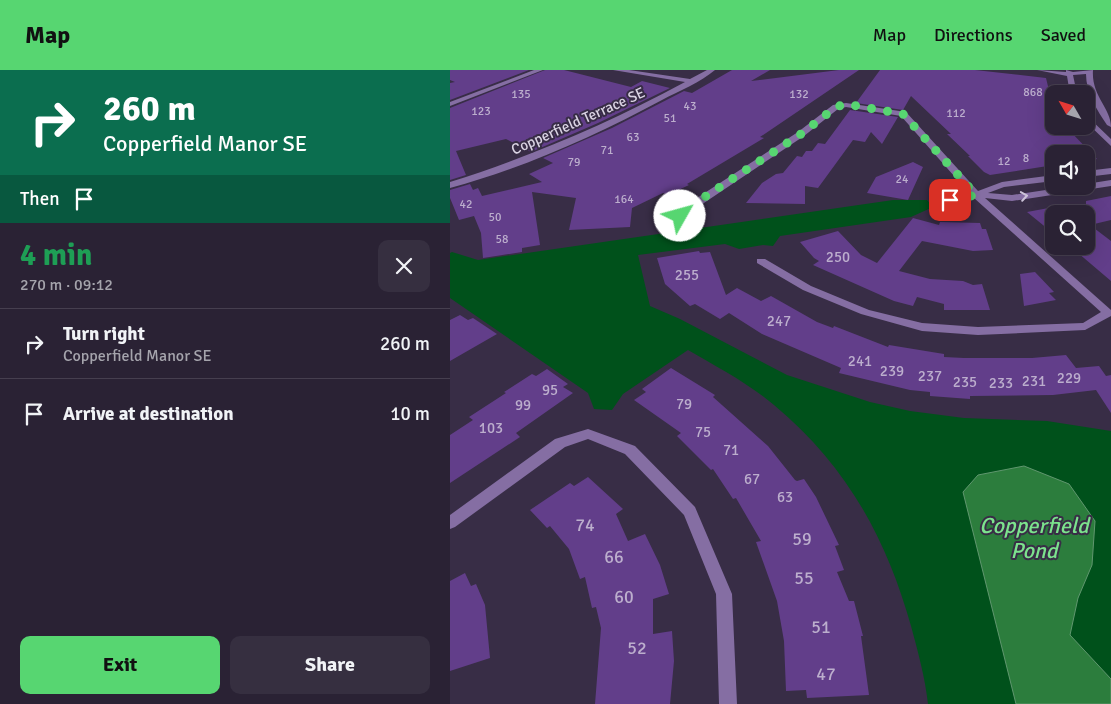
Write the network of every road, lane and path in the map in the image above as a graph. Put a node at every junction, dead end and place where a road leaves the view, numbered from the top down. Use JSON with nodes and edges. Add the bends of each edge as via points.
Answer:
{"nodes":[{"id":1,"x":540,"y":70,"type":"edge"},
{"id":2,"x":616,"y":70,"type":"edge"},
{"id":3,"x":712,"y":70,"type":"edge"},
{"id":4,"x":1040,"y":70,"type":"edge"},
{"id":5,"x":1087,"y":71,"type":"edge"},
{"id":6,"x":1069,"y":72,"type":"edge"},
{"id":7,"x":690,"y":82,"type":"junction"},
{"id":8,"x":1072,"y":85,"type":"edge"},
{"id":9,"x":450,"y":104,"type":"edge"},
{"id":10,"x":1111,"y":125,"type":"edge"},
{"id":11,"x":1095,"y":127,"type":"edge"},
{"id":12,"x":1111,"y":144,"type":"edge"},
{"id":13,"x":1111,"y":171,"type":"edge"},
{"id":14,"x":1095,"y":173,"type":"edge"},
{"id":15,"x":1045,"y":179,"type":"edge"},
{"id":16,"x":1111,"y":183,"type":"edge"},
{"id":17,"x":450,"y":185,"type":"edge"},
{"id":18,"x":976,"y":195,"type":"junction"},
{"id":19,"x":950,"y":200,"type":"dead end"},
{"id":20,"x":680,"y":216,"type":"dead end"},
{"id":21,"x":762,"y":261,"type":"dead end"},
{"id":22,"x":450,"y":523,"type":"edge"},
{"id":23,"x":728,"y":704,"type":"edge"}],
"edges":[{"from":1,"to":9,"type":"street"},
{"from":2,"to":7,"type":"street"},
{"from":3,"to":7,"type":"street","name":"Copperfield Terrace SE"},
{"from":4,"to":6,"type":"street"},
{"from":5,"to":6,"type":"street"},
{"from":5,"to":10,"type":"street","via":[[1098,106]]},
{"from":6,"to":8,"type":"street"},
{"from":7,"to":17,"type":"street","name":"Copperfield Terrace SE","via":[[577,139]]},
{"from":11,"to":12,"type":"street"},
{"from":13,"to":14,"type":"street"},
{"from":15,"to":18,"type":"street","via":[[1002,185]]},
{"from":18,"to":16,"type":"street","one_way":true,"via":[[1012,198]]},
{"from":18,"to":19,"type":"street"},
{"from":18,"to":20,"type":"street","via":[[903,114],[846,104],[836,107]]},
{"from":18,"to":21,"type":"street","via":[[1108,313],[1085,326],[978,331],[922,327],[865,312],[808,288]]},
{"from":22,"to":23,"type":"street","via":[[560,443],[588,434],[630,450],[690,511],[724,594]]}]}
